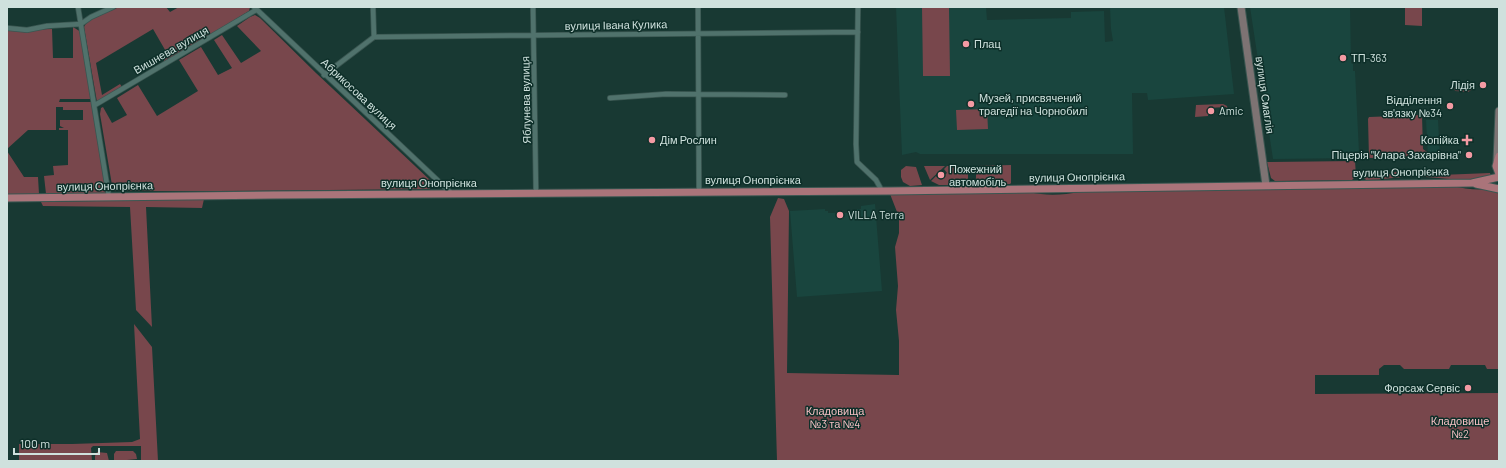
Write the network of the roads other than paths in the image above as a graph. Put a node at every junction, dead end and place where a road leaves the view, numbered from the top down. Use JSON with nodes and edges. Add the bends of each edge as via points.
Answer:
{"nodes":[{"id":1,"x":78,"y":7,"type":"edge"},
{"id":2,"x":113,"y":7,"type":"edge"},
{"id":3,"x":373,"y":7,"type":"edge"},
{"id":4,"x":534,"y":7,"type":"edge"},
{"id":5,"x":698,"y":7,"type":"edge"},
{"id":6,"x":858,"y":7,"type":"edge"},
{"id":7,"x":1241,"y":7,"type":"edge"},
{"id":8,"x":255,"y":9,"type":"edge"},
{"id":9,"x":81,"y":24,"type":"junction"},
{"id":10,"x":7,"y":28,"type":"edge"},
{"id":11,"x":858,"y":32,"type":"junction"},
{"id":12,"x":698,"y":33,"type":"junction"},
{"id":13,"x":534,"y":35,"type":"junction"},
{"id":14,"x":374,"y":37,"type":"junction"},
{"id":15,"x":324,"y":75,"type":"junction"},
{"id":16,"x":698,"y":94,"type":"junction"},
{"id":17,"x":785,"y":95,"type":"dead end"},
{"id":18,"x":610,"y":98,"type":"dead end"},
{"id":19,"x":95,"y":105,"type":"junction"},
{"id":20,"x":1499,"y":112,"type":"edge"},
{"id":21,"x":1498,"y":159,"type":"edge"},
{"id":22,"x":1499,"y":175,"type":"edge"},
{"id":23,"x":1472,"y":182,"type":"junction"},
{"id":24,"x":1266,"y":185,"type":"junction"},
{"id":25,"x":1499,"y":189,"type":"edge"},
{"id":26,"x":882,"y":191,"type":"junction"},
{"id":27,"x":698,"y":192,"type":"junction"},
{"id":28,"x":536,"y":193,"type":"junction"},
{"id":29,"x":452,"y":194,"type":"junction"},
{"id":30,"x":109,"y":197,"type":"junction"},
{"id":31,"x":7,"y":198,"type":"edge"}],
"edges":[{"from":1,"to":9,"type":"street"},
{"from":2,"to":9,"type":"street"},
{"from":3,"to":14,"type":"street"},
{"from":4,"to":13,"type":"street","name":"Яблунева вулиця"},
{"from":5,"to":12,"type":"street"},
{"from":6,"to":11,"type":"street"},
{"from":7,"to":24,"type":"street","name":"вулиця Смаглія"},
{"from":8,"to":15,"type":"street","name":"Абрикосова вулиця"},
{"from":8,"to":19,"type":"street","name":"Вишнева вулиця"},
{"from":9,"to":10,"type":"street","via":[[27,30]]},
{"from":9,"to":19,"type":"street"},
{"from":11,"to":12,"type":"street","name":"вулиця Івана Кулика"},
{"from":11,"to":26,"type":"street","via":[[857,162],[876,180]]},
{"from":12,"to":13,"type":"street","name":"вулиця Івана Кулика"},
{"from":12,"to":16,"type":"street"},
{"from":13,"to":14,"type":"street","name":"вулиця Івана Кулика"},
{"from":13,"to":28,"type":"street","name":"Яблунева вулиця"},
{"from":14,"to":15,"type":"street"},
{"from":15,"to":29,"type":"street","name":"Абрикосова вулиця"},
{"from":16,"to":17,"type":"street"},
{"from":16,"to":18,"type":"street"},
{"from":16,"to":27,"type":"street"},
{"from":19,"to":30,"type":"street"},
{"from":20,"to":21,"type":"street"},
{"from":21,"to":22,"type":"main road"},
{"from":22,"to":23,"type":"main road","name":"вулиця Онопрієнка"},
{"from":23,"to":24,"type":"main road","name":"вулиця Онопрієнка"},
{"from":23,"to":25,"type":"main road"},
{"from":24,"to":26,"type":"main road","name":"вулиця Онопрієнка"},
{"from":26,"to":27,"type":"main road","name":"вулиця Онопрієнка"},
{"from":27,"to":28,"type":"main road","name":"вулиця Онопрієнка"},
{"from":28,"to":29,"type":"main road","name":"вулиця Онопрієнка"},
{"from":29,"to":30,"type":"main road","name":"вулиця Онопрієнка"},
{"from":30,"to":31,"type":"main road","name":"вулиця Онопрієнка"}]}
